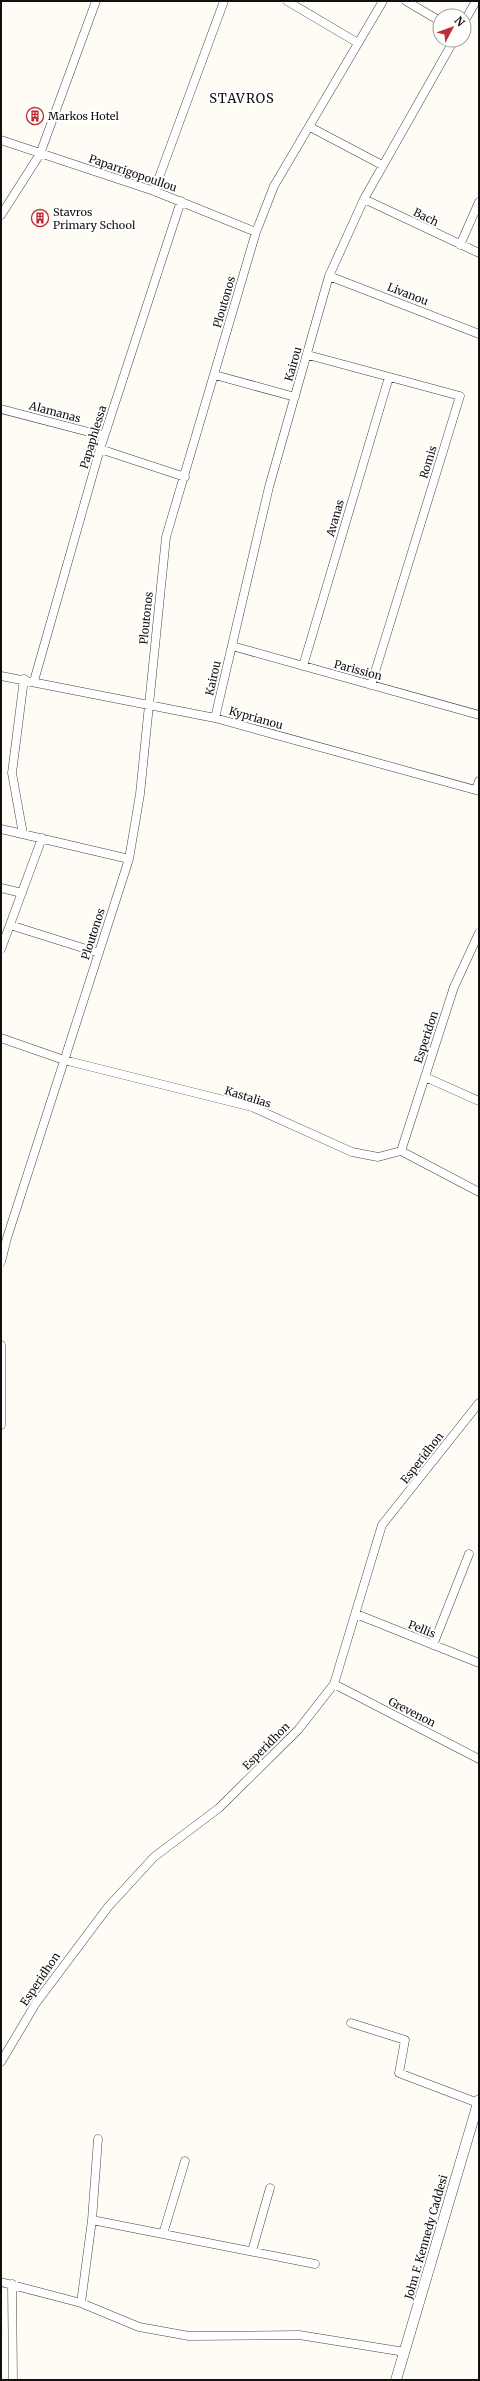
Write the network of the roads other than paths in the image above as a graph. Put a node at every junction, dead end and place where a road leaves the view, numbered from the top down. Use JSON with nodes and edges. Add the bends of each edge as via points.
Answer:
{"nodes":[{"id":1,"x":96,"y":1,"type":"edge"},
{"id":2,"x":224,"y":1,"type":"edge"},
{"id":3,"x":287,"y":1,"type":"edge"},
{"id":4,"x":384,"y":1,"type":"edge"},
{"id":5,"x":406,"y":1,"type":"edge"},
{"id":6,"x":432,"y":16,"type":"edge"},
{"id":7,"x":358,"y":44,"type":"junction"},
{"id":8,"x":449,"y":48,"type":"edge"},
{"id":9,"x":310,"y":127,"type":"junction"},
{"id":10,"x":1,"y":140,"type":"edge"},
{"id":11,"x":40,"y":154,"type":"junction"},
{"id":12,"x":382,"y":165,"type":"junction"},
{"id":13,"x":154,"y":191,"type":"junction"},
{"id":14,"x":364,"y":199,"type":"junction"},
{"id":15,"x":181,"y":201,"type":"junction"},
{"id":16,"x":479,"y":202,"type":"edge"},
{"id":17,"x":1,"y":215,"type":"edge"},
{"id":18,"x":256,"y":232,"type":"junction"},
{"id":19,"x":460,"y":245,"type":"junction"},
{"id":20,"x":479,"y":253,"type":"edge"},
{"id":21,"x":328,"y":276,"type":"junction"},
{"id":22,"x":479,"y":334,"type":"edge"},
{"id":23,"x":308,"y":355,"type":"junction"},
{"id":24,"x":214,"y":376,"type":"junction"},
{"id":25,"x":389,"y":377,"type":"junction"},
{"id":26,"x":295,"y":397,"type":"junction"},
{"id":27,"x":1,"y":409,"type":"edge"},
{"id":28,"x":104,"y":436,"type":"junction"},
{"id":29,"x":100,"y":449,"type":"junction"},
{"id":30,"x":185,"y":477,"type":"junction"},
{"id":31,"x":232,"y":646,"type":"junction"},
{"id":32,"x":303,"y":666,"type":"junction"},
{"id":33,"x":1,"y":676,"type":"edge"},
{"id":34,"x":24,"y":679,"type":"junction"},
{"id":35,"x":34,"y":680,"type":"junction"},
{"id":36,"x":371,"y":685,"type":"junction"},
{"id":37,"x":148,"y":703,"type":"junction"},
{"id":38,"x":479,"y":715,"type":"edge"},
{"id":39,"x":215,"y":718,"type":"junction"},
{"id":40,"x":479,"y":781,"type":"edge"},
{"id":41,"x":478,"y":791,"type":"edge"},
{"id":42,"x":1,"y":829,"type":"edge"},
{"id":43,"x":23,"y":834,"type":"junction"},
{"id":44,"x":42,"y":838,"type":"junction"},
{"id":45,"x":129,"y":859,"type":"junction"},
{"id":46,"x":1,"y":888,"type":"edge"},
{"id":47,"x":22,"y":893,"type":"junction"},
{"id":48,"x":10,"y":926,"type":"junction"},
{"id":49,"x":479,"y":933,"type":"edge"},
{"id":50,"x":1,"y":949,"type":"edge"},
{"id":51,"x":99,"y":953,"type":"junction"},
{"id":52,"x":1,"y":1038,"type":"edge"},
{"id":53,"x":64,"y":1060,"type":"junction"},
{"id":54,"x":425,"y":1077,"type":"junction"},
{"id":55,"x":479,"y":1100,"type":"edge"},
{"id":56,"x":401,"y":1152,"type":"junction"},
{"id":57,"x":479,"y":1192,"type":"edge"},
{"id":58,"x":1,"y":1262,"type":"edge"},
{"id":59,"x":1,"y":1345,"type":"edge"},
{"id":60,"x":479,"y":1403,"type":"edge"},
{"id":61,"x":1,"y":1425,"type":"edge"},
{"id":62,"x":469,"y":1554,"type":"dead end"},
{"id":63,"x":356,"y":1614,"type":"junction"},
{"id":64,"x":434,"y":1645,"type":"junction"},
{"id":65,"x":479,"y":1664,"type":"edge"},
{"id":66,"x":334,"y":1684,"type":"junction"},
{"id":67,"x":479,"y":1758,"type":"edge"},
{"id":68,"x":351,"y":2023,"type":"dead end"},
{"id":69,"x":1,"y":2062,"type":"edge"},
{"id":70,"x":479,"y":2101,"type":"edge"},
{"id":71,"x":98,"y":2139,"type":"dead end"},
{"id":72,"x":185,"y":2161,"type":"dead end"},
{"id":73,"x":270,"y":2188,"type":"dead end"},
{"id":74,"x":92,"y":2220,"type":"junction"},
{"id":75,"x":163,"y":2234,"type":"junction"},
{"id":76,"x":252,"y":2251,"type":"junction"},
{"id":77,"x":315,"y":2264,"type":"dead end"},
{"id":78,"x":1,"y":2282,"type":"edge"},
{"id":79,"x":12,"y":2284,"type":"junction"},
{"id":80,"x":81,"y":2303,"type":"junction"},
{"id":81,"x":405,"y":2352,"type":"junction"},
{"id":82,"x":13,"y":2380,"type":"edge"},
{"id":83,"x":396,"y":2380,"type":"edge"}],
"edges":[{"from":1,"to":11,"type":"street"},
{"from":2,"to":13,"type":"street"},
{"from":3,"to":7,"type":"street"},
{"from":4,"to":7,"type":"street","name":"Ploutonos"},
{"from":5,"to":6,"type":"street"},
{"from":7,"to":9,"type":"street","name":"Ploutonos"},
{"from":8,"to":12,"type":"street","name":"Kairou"},
{"from":9,"to":12,"type":"street"},
{"from":9,"to":18,"type":"street","name":"Ploutonos","via":[[274,186]]},
{"from":10,"to":11,"type":"street","name":"Paparrigopoullou"},
{"from":11,"to":13,"type":"street","name":"Paparrigopoullou"},
{"from":11,"to":17,"type":"street"},
{"from":12,"to":14,"type":"street","name":"Kairou"},
{"from":13,"to":15,"type":"street","name":"Paparrigopoullou"},
{"from":14,"to":19,"type":"street","name":"Bach"},
{"from":14,"to":21,"type":"street","name":"Kairou"},
{"from":15,"to":18,"type":"street","name":"Paparrigopoullou"},
{"from":15,"to":28,"type":"street","name":"Papaphlessa"},
{"from":16,"to":19,"type":"street"},
{"from":18,"to":24,"type":"street","name":"Ploutonos"},
{"from":19,"to":20,"type":"street","name":"Bach"},
{"from":21,"to":22,"type":"street","name":"Livanou"},
{"from":21,"to":23,"type":"street","name":"Kairou"},
{"from":23,"to":25,"type":"street","name":"Romis"},
{"from":23,"to":26,"type":"street","name":"Kairou"},
{"from":24,"to":26,"type":"street"},
{"from":24,"to":30,"type":"street","name":"Ploutonos"},
{"from":25,"to":32,"type":"street","name":"Avanas"},
{"from":25,"to":36,"type":"street","name":"Romis","via":[[460,396]]},
{"from":26,"to":31,"type":"street","name":"Kairou","via":[[269,487]]},
{"from":27,"to":28,"type":"street","name":"Alamanas"},
{"from":28,"to":29,"type":"street","name":"Papaphlessa"},
{"from":29,"to":30,"type":"street"},
{"from":29,"to":35,"type":"street","name":"Papaphlessa"},
{"from":30,"to":37,"type":"street","name":"Ploutonos","via":[[166,537]]},
{"from":31,"to":32,"type":"street","name":"Parission"},
{"from":31,"to":39,"type":"street","name":"Kairou"},
{"from":32,"to":36,"type":"street","name":"Parission"},
{"from":33,"to":34,"type":"street","name":"Kyprianou"},
{"from":34,"to":35,"type":"street","name":"Kyprianou"},
{"from":34,"to":43,"type":"street","via":[[12,772]]},
{"from":35,"to":37,"type":"street","name":"Kyprianou"},
{"from":36,"to":38,"type":"street","name":"Parission"},
{"from":37,"to":39,"type":"street","name":"Kyprianou"},
{"from":37,"to":45,"type":"street","name":"Ploutonos","via":[[140,794]]},
{"from":39,"to":41,"type":"street","name":"Kyprianou"},
{"from":40,"to":41,"type":"street"},
{"from":42,"to":43,"type":"street"},
{"from":43,"to":44,"type":"street"},
{"from":44,"to":45,"type":"street"},
{"from":44,"to":47,"type":"street"},
{"from":45,"to":51,"type":"street","name":"Ploutonos"},
{"from":46,"to":47,"type":"street"},
{"from":47,"to":48,"type":"street"},
{"from":48,"to":50,"type":"street"},
{"from":48,"to":51,"type":"street"},
{"from":49,"to":54,"type":"street","name":"Esperidon","via":[[454,987]]},
{"from":51,"to":53,"type":"street","name":"Ploutonos"},
{"from":52,"to":53,"type":"street","name":"Kastalias"},
{"from":53,"to":56,"type":"street","name":"Kastalias","via":[[252,1108],[352,1152],[378,1157]]},
{"from":53,"to":58,"type":"street","name":"Ploutonos"},
{"from":54,"to":55,"type":"street"},
{"from":54,"to":56,"type":"street","name":"Esperidon"},
{"from":56,"to":57,"type":"street"},
{"from":59,"to":61,"type":"street"},
{"from":60,"to":63,"type":"street","name":"Esperidhon","via":[[382,1525]]},
{"from":62,"to":64,"type":"street"},
{"from":63,"to":64,"type":"street","name":"Pellis"},
{"from":63,"to":66,"type":"street","name":"Esperidhon"},
{"from":64,"to":65,"type":"street","name":"Pellis"},
{"from":66,"to":67,"type":"street","name":"Grevenon"},
{"from":66,"to":69,"type":"street","name":"Esperidhon","via":[[298,1730],[219,1808],[154,1858],[108,1907],[36,2003]]},
{"from":68,"to":70,"type":"street","via":[[405,2040],[399,2073]]},
{"from":70,"to":81,"type":"street","name":"John F. Kennedy Caddesi"},
{"from":71,"to":74,"type":"street"},
{"from":72,"to":75,"type":"street"},
{"from":73,"to":76,"type":"street"},
{"from":74,"to":75,"type":"street"},
{"from":74,"to":80,"type":"street"},
{"from":75,"to":76,"type":"street"},
{"from":76,"to":77,"type":"street"},
{"from":78,"to":79,"type":"street"},
{"from":79,"to":80,"type":"street"},
{"from":79,"to":82,"type":"street"},
{"from":80,"to":81,"type":"street","via":[[139,2327],[190,2336],[299,2335]]},
{"from":81,"to":83,"type":"street","name":"John F. Kennedy Caddesi"}]}
